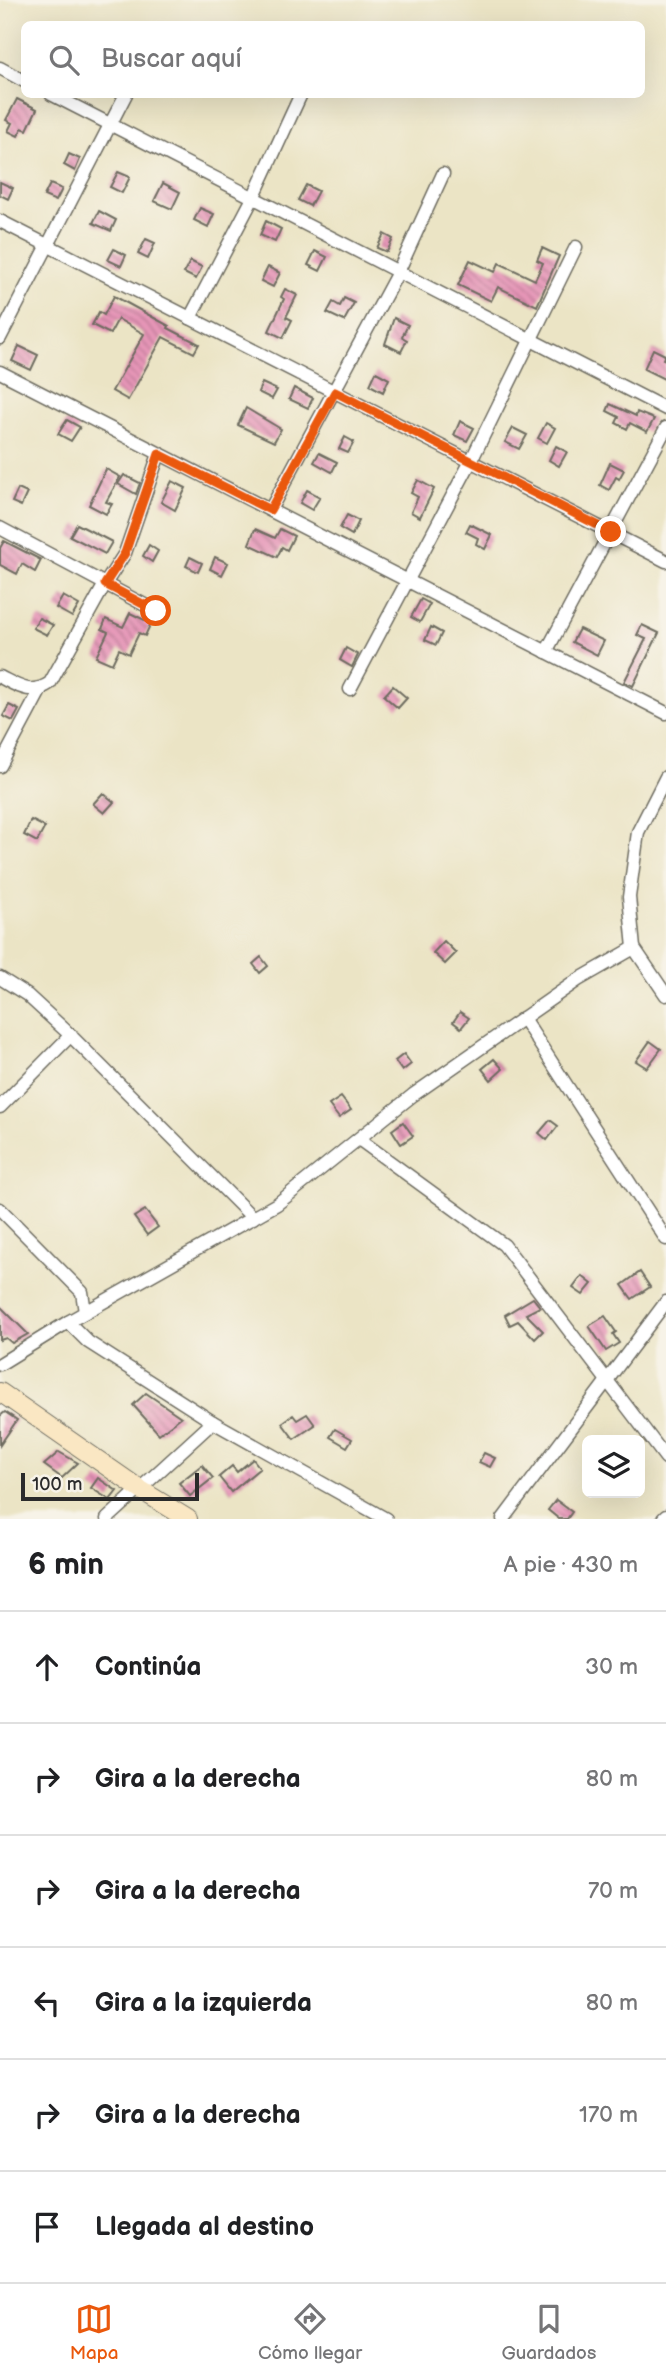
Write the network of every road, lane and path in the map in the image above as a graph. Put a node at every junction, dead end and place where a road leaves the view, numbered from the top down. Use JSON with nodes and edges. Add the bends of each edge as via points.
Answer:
{"nodes":[{"id":1,"x":0,"y":68,"type":"edge"},
{"id":2,"x":21,"y":79,"type":"edge"},
{"id":3,"x":59,"y":98,"type":"edge"},
{"id":4,"x":124,"y":98,"type":"edge"},
{"id":5,"x":299,"y":98,"type":"edge"},
{"id":6,"x":109,"y":124,"type":"junction"},
{"id":7,"x":443,"y":174,"type":"dead end"},
{"id":8,"x":253,"y":198,"type":"junction"},
{"id":9,"x":0,"y":221,"type":"edge"},
{"id":10,"x":47,"y":245,"type":"junction"},
{"id":11,"x":576,"y":247,"type":"dead end"},
{"id":12,"x":398,"y":272,"type":"junction"},
{"id":13,"x":190,"y":318,"type":"junction"},
{"id":14,"x":0,"y":338,"type":"edge"},
{"id":15,"x":532,"y":340,"type":"junction"},
{"id":16,"x":0,"y":372,"type":"edge"},
{"id":17,"x":335,"y":392,"type":"junction"},
{"id":18,"x":666,"y":409,"type":"edge"},
{"id":19,"x":666,"y":428,"type":"edge"},
{"id":20,"x":159,"y":454,"type":"junction"},
{"id":21,"x":471,"y":461,"type":"junction"},
{"id":22,"x":270,"y":510,"type":"junction"},
{"id":23,"x":0,"y":528,"type":"edge"},
{"id":24,"x":611,"y":532,"type":"junction"},
{"id":25,"x":666,"y":561,"type":"edge"},
{"id":26,"x":408,"y":581,"type":"junction"},
{"id":27,"x":105,"y":584,"type":"junction"},
{"id":28,"x":156,"y":611,"type":"dead end"},
{"id":29,"x":546,"y":652,"type":"junction"},
{"id":30,"x":0,"y":677,"type":"edge"},
{"id":31,"x":41,"y":689,"type":"junction"},
{"id":32,"x":350,"y":689,"type":"dead end"},
{"id":33,"x":666,"y":713,"type":"edge"},
{"id":34,"x":0,"y":766,"type":"edge"},
{"id":35,"x":666,"y":776,"type":"edge"},
{"id":36,"x":634,"y":948,"type":"junction"},
{"id":37,"x":0,"y":978,"type":"edge"},
{"id":38,"x":666,"y":995,"type":"edge"},
{"id":39,"x":523,"y":1018,"type":"junction"},
{"id":40,"x":71,"y":1035,"type":"junction"},
{"id":41,"x":0,"y":1107,"type":"edge"},
{"id":42,"x":360,"y":1140,"type":"junction"},
{"id":43,"x":0,"y":1209,"type":"edge"},
{"id":44,"x":253,"y":1218,"type":"junction"},
{"id":45,"x":666,"y":1239,"type":"edge"},
{"id":46,"x":666,"y":1301,"type":"edge"},
{"id":47,"x":85,"y":1312,"type":"junction"},
{"id":48,"x":68,"y":1322,"type":"junction"},
{"id":49,"x":0,"y":1364,"type":"edge"},
{"id":50,"x":607,"y":1380,"type":"junction"},
{"id":51,"x":0,"y":1392,"type":"edge"},
{"id":52,"x":213,"y":1422,"type":"junction"},
{"id":53,"x":666,"y":1458,"type":"edge"},
{"id":54,"x":141,"y":1490,"type":"junction"},
{"id":55,"x":107,"y":1519,"type":"edge"},
{"id":56,"x":188,"y":1519,"type":"edge"},
{"id":57,"x":386,"y":1519,"type":"edge"},
{"id":58,"x":503,"y":1519,"type":"edge"}],
"edges":[{"from":1,"to":2,"type":"street"},
{"from":3,"to":6,"type":"street"},
{"from":4,"to":6,"type":"street"},
{"from":5,"to":8,"type":"street"},
{"from":6,"to":8,"type":"street"},
{"from":6,"to":10,"type":"street"},
{"from":7,"to":12,"type":"street"},
{"from":8,"to":12,"type":"street"},
{"from":8,"to":13,"type":"street"},
{"from":9,"to":10,"type":"street"},
{"from":10,"to":13,"type":"street"},
{"from":10,"to":14,"type":"street"},
{"from":11,"to":15,"type":"street"},
{"from":12,"to":15,"type":"street"},
{"from":12,"to":17,"type":"street"},
{"from":13,"to":17,"type":"street"},
{"from":15,"to":18,"type":"street"},
{"from":15,"to":21,"type":"street"},
{"from":16,"to":20,"type":"street"},
{"from":17,"to":21,"type":"street"},
{"from":17,"to":22,"type":"street"},
{"from":19,"to":24,"type":"street"},
{"from":20,"to":22,"type":"street"},
{"from":20,"to":27,"type":"street","via":[[125,553]]},
{"from":21,"to":24,"type":"street"},
{"from":21,"to":26,"type":"street"},
{"from":22,"to":26,"type":"street"},
{"from":23,"to":27,"type":"street"},
{"from":24,"to":25,"type":"street"},
{"from":24,"to":29,"type":"street"},
{"from":26,"to":29,"type":"street"},
{"from":26,"to":32,"type":"street"},
{"from":27,"to":28,"type":"street"},
{"from":27,"to":31,"type":"street","via":[[50,683]]},
{"from":29,"to":33,"type":"street"},
{"from":30,"to":31,"type":"street","via":[[23,689]]},
{"from":31,"to":34,"type":"street"},
{"from":35,"to":36,"type":"street","via":[[638,832],[629,897]]},
{"from":36,"to":38,"type":"street"},
{"from":36,"to":39,"type":"street","via":[[578,979]]},
{"from":37,"to":40,"type":"street"},
{"from":39,"to":42,"type":"street","via":[[414,1095]]},
{"from":39,"to":45,"type":"street"},
{"from":40,"to":41,"type":"street"},
{"from":40,"to":44,"type":"street"},
{"from":42,"to":44,"type":"street"},
{"from":42,"to":50,"type":"street","via":[[504,1245]]},
{"from":43,"to":47,"type":"street","via":[[82,1292]]},
{"from":44,"to":47,"type":"street"},
{"from":46,"to":50,"type":"street"},
{"from":47,"to":48,"type":"street"},
{"from":48,"to":49,"type":"street"},
{"from":48,"to":52,"type":"street","via":[[88,1342]]},
{"from":50,"to":53,"type":"street"},
{"from":50,"to":58,"type":"street"},
{"from":51,"to":54,"type":"street"},
{"from":52,"to":54,"type":"street"},
{"from":52,"to":57,"type":"street"},
{"from":54,"to":55,"type":"street"},
{"from":54,"to":56,"type":"street"}]}
